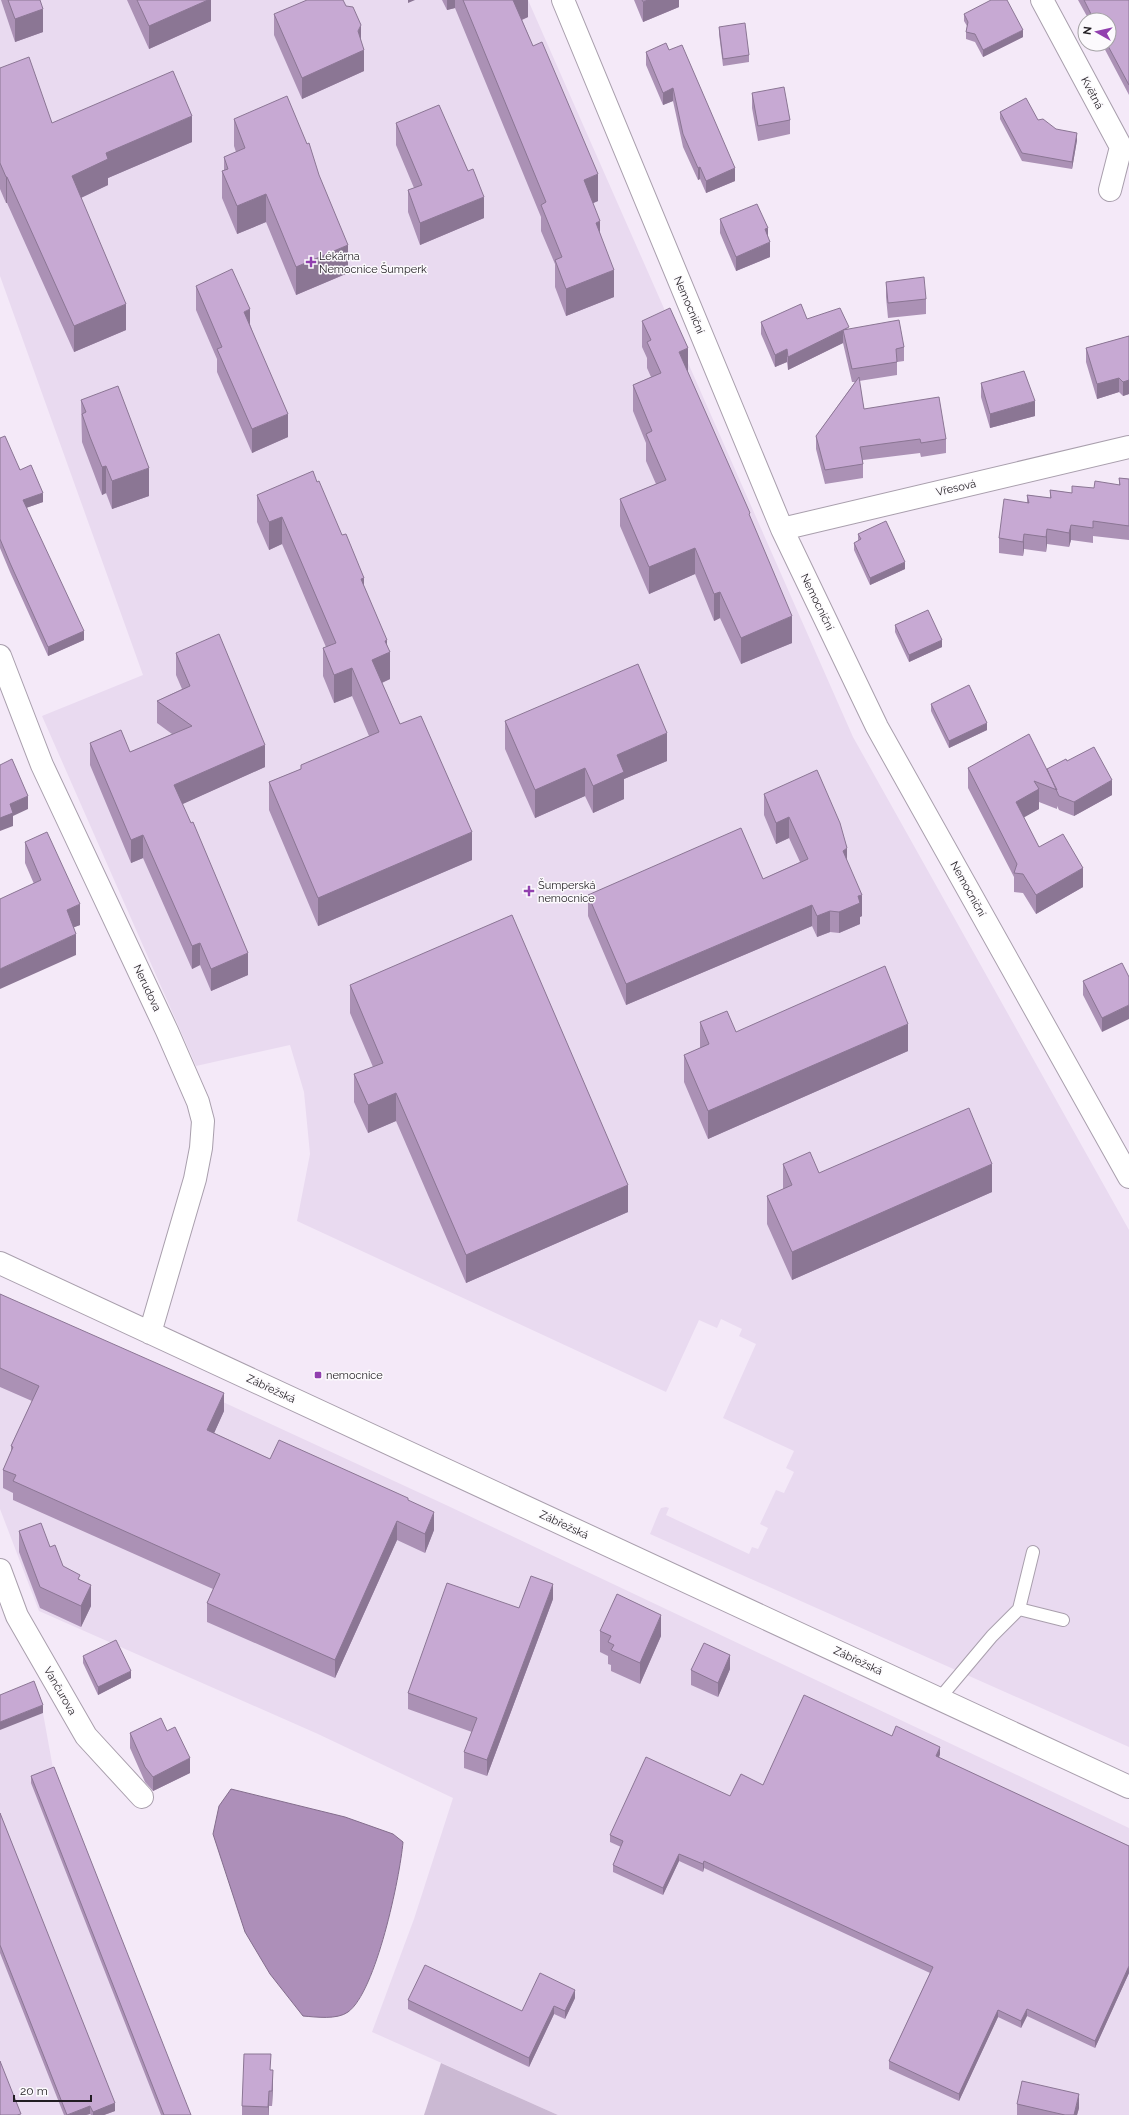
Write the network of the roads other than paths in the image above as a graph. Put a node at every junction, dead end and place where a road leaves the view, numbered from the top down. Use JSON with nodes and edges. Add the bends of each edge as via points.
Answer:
{"nodes":[{"id":1,"x":563,"y":0,"type":"edge"},
{"id":2,"x":1042,"y":0,"type":"edge"},
{"id":3,"x":1110,"y":190,"type":"dead end"},
{"id":4,"x":1129,"y":447,"type":"edge"},
{"id":5,"x":782,"y":529,"type":"junction"},
{"id":6,"x":0,"y":656,"type":"edge"},
{"id":7,"x":1129,"y":1177,"type":"edge"},
{"id":8,"x":0,"y":1263,"type":"edge"},
{"id":9,"x":150,"y":1333,"type":"junction"},
{"id":10,"x":1033,"y":1552,"type":"dead end"},
{"id":11,"x":0,"y":1570,"type":"edge"},
{"id":12,"x":1019,"y":1609,"type":"junction"},
{"id":13,"x":1063,"y":1620,"type":"dead end"},
{"id":14,"x":939,"y":1698,"type":"junction"},
{"id":15,"x":1129,"y":1787,"type":"edge"},
{"id":16,"x":142,"y":1797,"type":"dead end"}],
"edges":[{"from":1,"to":5,"type":"street","name":"Nemocniční"},
{"from":2,"to":3,"type":"street","name":"Květná","via":[[1121,147]]},
{"from":4,"to":5,"type":"street","name":"Vřesová"},
{"from":5,"to":7,"type":"street","name":"Nemocniční","via":[[877,727]]},
{"from":6,"to":9,"type":"street","name":"Nerudova","via":[[42,765],[168,1031],[198,1102],[203,1121],[195,1180]]},
{"from":8,"to":9,"type":"street","name":"Zábřežská"},
{"from":9,"to":14,"type":"street","name":"Zábřežská"},
{"from":10,"to":12,"type":"lane"},
{"from":11,"to":16,"type":"street","name":"Vančurova","via":[[17,1616],[86,1736]]},
{"from":12,"to":13,"type":"lane"},
{"from":12,"to":14,"type":"lane","via":[[992,1636]]},
{"from":14,"to":15,"type":"street","name":"Zábřežská"}]}
